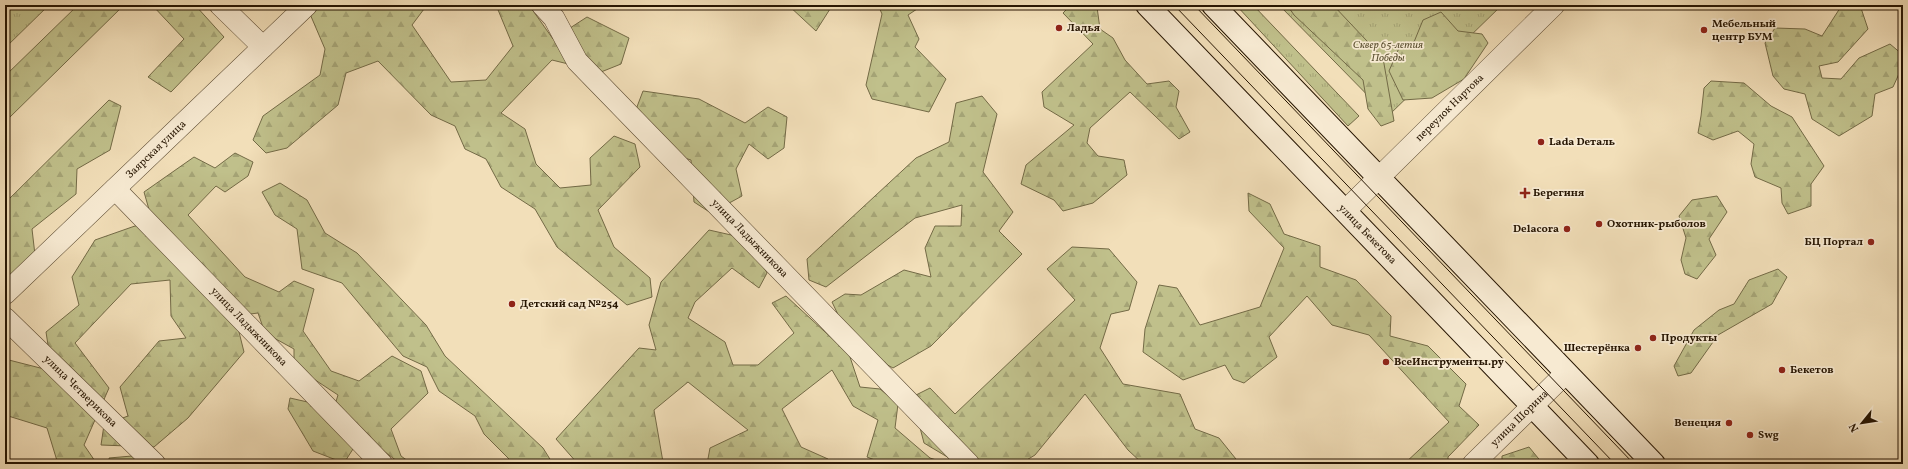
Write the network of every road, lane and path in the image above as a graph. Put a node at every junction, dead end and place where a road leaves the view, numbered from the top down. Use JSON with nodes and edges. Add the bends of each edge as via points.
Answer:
{"nodes":[{"id":1,"x":220,"y":5,"type":"edge"},
{"id":2,"x":307,"y":5,"type":"edge"},
{"id":3,"x":542,"y":5,"type":"edge"},
{"id":4,"x":1147,"y":5,"type":"edge"},
{"id":5,"x":1213,"y":5,"type":"edge"},
{"id":6,"x":1554,"y":5,"type":"edge"},
{"id":7,"x":262,"y":47,"type":"junction"},
{"id":8,"x":1379,"y":178,"type":"junction"},
{"id":9,"x":115,"y":189,"type":"junction"},
{"id":10,"x":1344,"y":211,"type":"junction"},
{"id":11,"x":5,"y":294,"type":"edge"},
{"id":12,"x":5,"y":318,"type":"edge"},
{"id":13,"x":1566,"y":373,"type":"junction"},
{"id":14,"x":1532,"y":406,"type":"junction"},
{"id":15,"x":155,"y":464,"type":"edge"},
{"id":16,"x":382,"y":464,"type":"edge"},
{"id":17,"x":969,"y":464,"type":"edge"},
{"id":18,"x":1473,"y":464,"type":"edge"},
{"id":19,"x":1588,"y":464,"type":"edge"},
{"id":20,"x":1654,"y":464,"type":"edge"}],
"edges":[{"from":1,"to":7,"type":"street"},
{"from":2,"to":7,"type":"street","name":"Заярская улица"},
{"from":3,"to":17,"type":"street","name":"улица Ладыжникова","via":[[554,18],[577,61]]},
{"from":4,"to":10,"type":"main road","name":"улица Бекетова"},
{"from":5,"to":8,"type":"main road"},
{"from":6,"to":8,"type":"street","name":"переулок Нартова"},
{"from":7,"to":9,"type":"street","name":"Заярская улица"},
{"from":8,"to":10,"type":"street","name":"переулок Нартова"},
{"from":8,"to":13,"type":"main road"},
{"from":9,"to":11,"type":"street","name":"Заярская улица"},
{"from":9,"to":16,"type":"street","name":"улица Ладыжникова"},
{"from":10,"to":14,"type":"main road","name":"улица Бекетова"},
{"from":12,"to":15,"type":"street","name":"улица Четверикова"},
{"from":13,"to":14,"type":"street","name":"улица Шорина"},
{"from":13,"to":20,"type":"main road"},
{"from":14,"to":18,"type":"street","name":"улица Шорина"},
{"from":14,"to":19,"type":"main road","name":"улица Бекетова"}]}
